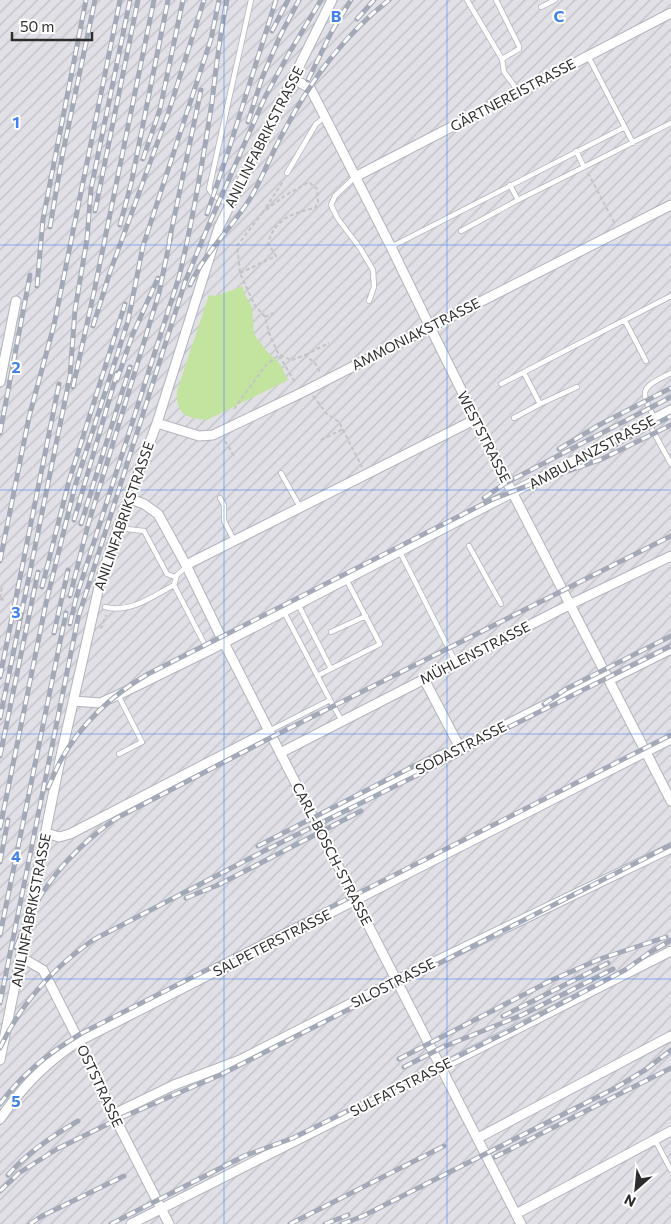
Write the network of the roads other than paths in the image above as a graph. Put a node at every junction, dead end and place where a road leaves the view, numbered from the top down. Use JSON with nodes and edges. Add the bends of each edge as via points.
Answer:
{"nodes":[{"id":1,"x":251,"y":0,"type":"edge"},
{"id":2,"x":332,"y":0,"type":"edge"},
{"id":3,"x":467,"y":0,"type":"edge"},
{"id":4,"x":496,"y":0,"type":"edge"},
{"id":5,"x":555,"y":0,"type":"edge"},
{"id":6,"x":541,"y":7,"type":"dead end"},
{"id":7,"x":671,"y":12,"type":"edge"},
{"id":8,"x":588,"y":56,"type":"junction"},
{"id":9,"x":502,"y":59,"type":"junction"},
{"id":10,"x":293,"y":79,"type":"junction"},
{"id":11,"x":519,"y":92,"type":"junction"},
{"id":12,"x":325,"y":117,"type":"junction"},
{"id":13,"x":671,"y":123,"type":"edge"},
{"id":14,"x":625,"y":127,"type":"junction"},
{"id":15,"x":633,"y":143,"type":"junction"},
{"id":16,"x":576,"y":152,"type":"junction"},
{"id":17,"x":584,"y":167,"type":"junction"},
{"id":18,"x":287,"y":174,"type":"road end"},
{"id":19,"x":355,"y":177,"type":"junction"},
{"id":20,"x":510,"y":186,"type":"junction"},
{"id":21,"x":518,"y":200,"type":"junction"},
{"id":22,"x":230,"y":205,"type":"junction"},
{"id":23,"x":671,"y":205,"type":"edge"},
{"id":24,"x":460,"y":231,"type":"dead end"},
{"id":25,"x":392,"y":247,"type":"junction"},
{"id":26,"x":671,"y":296,"type":"edge"},
{"id":27,"x":16,"y":301,"type":"dead end"},
{"id":28,"x":369,"y":301,"type":"dead end"},
{"id":29,"x":625,"y":320,"type":"junction"},
{"id":30,"x":430,"y":328,"type":"junction"},
{"id":31,"x":0,"y":330,"type":"edge"},
{"id":32,"x":10,"y":332,"type":"junction"},
{"id":33,"x":646,"y":361,"type":"dead end"},
{"id":34,"x":524,"y":373,"type":"junction"},
{"id":35,"x":671,"y":373,"type":"edge"},
{"id":36,"x":0,"y":382,"type":"edge"},
{"id":37,"x":502,"y":384,"type":"dead end"},
{"id":38,"x":577,"y":387,"type":"dead end"},
{"id":39,"x":540,"y":404,"type":"junction"},
{"id":40,"x":671,"y":410,"type":"edge"},
{"id":41,"x":514,"y":418,"type":"dead end"},
{"id":42,"x":476,"y":419,"type":"junction"},
{"id":43,"x":652,"y":420,"type":"junction"},
{"id":44,"x":157,"y":423,"type":"junction"},
{"id":45,"x":671,"y":464,"type":"edge"},
{"id":46,"x":281,"y":473,"type":"dead end"},
{"id":47,"x":513,"y":493,"type":"junction"},
{"id":48,"x":128,"y":498,"type":"junction"},
{"id":49,"x":220,"y":498,"type":"dead end"},
{"id":50,"x":300,"y":507,"type":"junction"},
{"id":51,"x":118,"y":528,"type":"junction"},
{"id":52,"x":234,"y":540,"type":"junction"},
{"id":53,"x":469,"y":546,"type":"dead end"},
{"id":54,"x":400,"y":552,"type":"junction"},
{"id":55,"x":671,"y":556,"type":"edge"},
{"id":56,"x":186,"y":566,"type":"junction"},
{"id":57,"x":175,"y":577,"type":"junction"},
{"id":58,"x":346,"y":580,"type":"junction"},
{"id":59,"x":174,"y":585,"type":"junction"},
{"id":60,"x":298,"y":604,"type":"junction"},
{"id":61,"x":501,"y":604,"type":"dead end"},
{"id":62,"x":571,"y":604,"type":"junction"},
{"id":63,"x":106,"y":607,"type":"road end"},
{"id":64,"x":284,"y":612,"type":"junction"},
{"id":65,"x":366,"y":616,"type":"junction"},
{"id":66,"x":332,"y":632,"type":"dead end"},
{"id":67,"x":224,"y":643,"type":"junction"},
{"id":68,"x":671,"y":649,"type":"edge"},
{"id":69,"x":208,"y":651,"type":"junction"},
{"id":70,"x":456,"y":663,"type":"junction"},
{"id":71,"x":331,"y":669,"type":"junction"},
{"id":72,"x":317,"y":676,"type":"junction"},
{"id":73,"x":608,"y":677,"type":"junction"},
{"id":74,"x":424,"y":679,"type":"junction"},
{"id":75,"x":118,"y":695,"type":"junction"},
{"id":76,"x":73,"y":700,"type":"junction"},
{"id":77,"x":330,"y":700,"type":"junction"},
{"id":78,"x":342,"y":721,"type":"junction"},
{"id":79,"x":268,"y":731,"type":"junction"},
{"id":80,"x":671,"y":739,"type":"edge"},
{"id":81,"x":460,"y":748,"type":"junction"},
{"id":82,"x":645,"y":752,"type":"junction"},
{"id":83,"x":280,"y":753,"type":"junction"},
{"id":84,"x":119,"y":754,"type":"dead end"},
{"id":85,"x":671,"y":801,"type":"edge"},
{"id":86,"x":316,"y":822,"type":"junction"},
{"id":87,"x":46,"y":833,"type":"junction"},
{"id":88,"x":671,"y":848,"type":"edge"},
{"id":89,"x":356,"y":900,"type":"junction"},
{"id":90,"x":671,"y":951,"type":"edge"},
{"id":91,"x":21,"y":957,"type":"junction"},
{"id":92,"x":397,"y":980,"type":"junction"},
{"id":93,"x":671,"y":1036,"type":"edge"},
{"id":94,"x":79,"y":1041,"type":"junction"},
{"id":95,"x":0,"y":1060,"type":"edge"},
{"id":96,"x":441,"y":1066,"type":"junction"},
{"id":97,"x":114,"y":1114,"type":"junction"},
{"id":98,"x":0,"y":1118,"type":"edge"},
{"id":99,"x":671,"y":1131,"type":"edge"},
{"id":100,"x":478,"y":1138,"type":"junction"},
{"id":101,"x":655,"y":1140,"type":"junction"},
{"id":102,"x":671,"y":1170,"type":"edge"},
{"id":103,"x":162,"y":1209,"type":"junction"},
{"id":104,"x":516,"y":1214,"type":"junction"},
{"id":105,"x":131,"y":1224,"type":"edge"},
{"id":106,"x":170,"y":1224,"type":"edge"},
{"id":107,"x":521,"y":1224,"type":"edge"}],
"edges":[{"from":1,"to":22,"type":"lane","via":[[209,189]]},
{"from":2,"to":10,"type":"street","name":"ANILINFABRIKSTRASSE"},
{"from":3,"to":9,"type":"lane"},
{"from":4,"to":9,"type":"lane","via":[[520,46]]},
{"from":5,"to":6,"type":"lane"},
{"from":7,"to":8,"type":"street","name":"GÄRTNEREISTRASSE"},
{"from":8,"to":11,"type":"street","name":"GÄRTNEREISTRASSE"},
{"from":8,"to":14,"type":"lane"},
{"from":9,"to":11,"type":"lane","via":[[504,72]]},
{"from":10,"to":12,"type":"street","name":"WESTSTRASSE","via":[[310,88]]},
{"from":10,"to":22,"type":"street","name":"ANILINFABRIKSTRASSE"},
{"from":11,"to":19,"type":"street","name":"GÄRTNEREISTRASSE"},
{"from":12,"to":18,"type":"lane","via":[[316,124]]},
{"from":12,"to":19,"type":"street","name":"WESTSTRASSE"},
{"from":13,"to":15,"type":"lane"},
{"from":14,"to":15,"type":"lane"},
{"from":14,"to":16,"type":"lane"},
{"from":15,"to":17,"type":"lane"},
{"from":16,"to":17,"type":"lane"},
{"from":16,"to":20,"type":"lane"},
{"from":17,"to":21,"type":"lane"},
{"from":19,"to":25,"type":"street","name":"WESTSTRASSE"},
{"from":19,"to":28,"type":"lane","via":[[330,205],[373,270],[374,287]]},
{"from":20,"to":21,"type":"lane"},
{"from":20,"to":25,"type":"lane"},
{"from":21,"to":24,"type":"lane"},
{"from":22,"to":44,"type":"street","name":"ANILINFABRIKSTRASSE","via":[[218,227]]},
{"from":23,"to":30,"type":"street","name":"AMMONIAKSTRASSE"},
{"from":25,"to":30,"type":"street","name":"WESTSTRASSE"},
{"from":26,"to":29,"type":"lane"},
{"from":27,"to":32,"type":"street"},
{"from":29,"to":33,"type":"lane"},
{"from":29,"to":34,"type":"lane"},
{"from":30,"to":42,"type":"street","name":"WESTSTRASSE"},
{"from":30,"to":44,"type":"street","name":"AMMONIAKSTRASSE","via":[[213,435],[199,436]]},
{"from":31,"to":32,"type":"street"},
{"from":32,"to":36,"type":"street"},
{"from":34,"to":37,"type":"lane"},
{"from":34,"to":39,"type":"lane"},
{"from":35,"to":43,"type":"lane","via":[[646,388],[644,395]]},
{"from":38,"to":39,"type":"lane"},
{"from":39,"to":41,"type":"lane"},
{"from":40,"to":43,"type":"street","name":"AMBULANZSTRASSE"},
{"from":42,"to":47,"type":"street","name":"WESTSTRASSE"},
{"from":42,"to":50,"type":"street"},
{"from":43,"to":45,"type":"lane"},
{"from":43,"to":47,"type":"street","name":"AMBULANZSTRASSE"},
{"from":44,"to":48,"type":"street","name":"ANILINFABRIKSTRASSE"},
{"from":46,"to":50,"type":"lane"},
{"from":47,"to":54,"type":"street","name":"AMBULANZSTRASSE"},
{"from":47,"to":62,"type":"street","name":"WESTSTRASSE"},
{"from":48,"to":51,"type":"street","name":"ANILINFABRIKSTRASSE"},
{"from":48,"to":56,"type":"street","name":"CARL-BOSCH-STRASSE","via":[[158,514]]},
{"from":49,"to":52,"type":"lane","via":[[224,505],[224,521]]},
{"from":50,"to":52,"type":"street"},
{"from":51,"to":57,"type":"lane","via":[[144,531],[167,574]]},
{"from":51,"to":76,"type":"street","name":"ANILINFABRIKSTRASSE","via":[[101,578]]},
{"from":52,"to":56,"type":"street"},
{"from":53,"to":61,"type":"lane"},
{"from":54,"to":58,"type":"street","name":"AMBULANZSTRASSE"},
{"from":54,"to":70,"type":"lane"},
{"from":55,"to":62,"type":"street","name":"MÜHLENSTRASSE"},
{"from":56,"to":57,"type":"lane"},
{"from":56,"to":67,"type":"street","name":"CARL-BOSCH-STRASSE"},
{"from":57,"to":59,"type":"lane"},
{"from":58,"to":60,"type":"street","name":"AMBULANZSTRASSE"},
{"from":58,"to":65,"type":"lane"},
{"from":59,"to":63,"type":"lane","via":[[128,608]]},
{"from":59,"to":69,"type":"lane"},
{"from":60,"to":64,"type":"street","name":"AMBULANZSTRASSE"},
{"from":60,"to":71,"type":"lane"},
{"from":62,"to":70,"type":"street","name":"MÜHLENSTRASSE"},
{"from":62,"to":73,"type":"street","name":"WESTSTRASSE"},
{"from":64,"to":67,"type":"street","name":"AMBULANZSTRASSE"},
{"from":64,"to":72,"type":"lane"},
{"from":65,"to":66,"type":"lane"},
{"from":65,"to":71,"type":"lane","via":[[380,644]]},
{"from":67,"to":69,"type":"street","name":"AMBULANZSTRASSE"},
{"from":67,"to":79,"type":"street","name":"CARL-BOSCH-STRASSE"},
{"from":68,"to":73,"type":"street","name":"SODASTRASSE"},
{"from":69,"to":75,"type":"street","name":"AMBULANZSTRASSE"},
{"from":70,"to":74,"type":"street","name":"MÜHLENSTRASSE"},
{"from":71,"to":72,"type":"lane"},
{"from":72,"to":77,"type":"lane"},
{"from":73,"to":81,"type":"street","name":"SODASTRASSE"},
{"from":73,"to":82,"type":"street","name":"WESTSTRASSE"},
{"from":74,"to":78,"type":"street","name":"MÜHLENSTRASSE"},
{"from":74,"to":81,"type":"street"},
{"from":75,"to":76,"type":"street","name":"AMBULANZSTRASSE","via":[[100,702]]},
{"from":75,"to":84,"type":"lane","via":[[142,742]]},
{"from":76,"to":87,"type":"street","name":"ANILINFABRIKSTRASSE"},
{"from":77,"to":78,"type":"lane"},
{"from":77,"to":79,"type":"lane"},
{"from":78,"to":83,"type":"street","name":"MÜHLENSTRASSE"},
{"from":79,"to":83,"type":"street","name":"CARL-BOSCH-STRASSE"},
{"from":79,"to":87,"type":"street","via":[[70,834],[59,837]]},
{"from":80,"to":82,"type":"street","name":"SALPETERSTRASSE"},
{"from":81,"to":86,"type":"street","name":"SODASTRASSE"},
{"from":82,"to":85,"type":"street","name":"WESTSTRASSE"},
{"from":82,"to":89,"type":"street","name":"SALPETERSTRASSE"},
{"from":83,"to":86,"type":"street","name":"CARL-BOSCH-STRASSE"},
{"from":86,"to":89,"type":"street","name":"CARL-BOSCH-STRASSE"},
{"from":87,"to":91,"type":"street","name":"ANILINFABRIKSTRASSE"},
{"from":88,"to":92,"type":"street","name":"SILOSTRASSE"},
{"from":89,"to":92,"type":"street","name":"CARL-BOSCH-STRASSE"},
{"from":89,"to":94,"type":"street","name":"SALPETERSTRASSE"},
{"from":90,"to":96,"type":"street","name":"SULFATSTRASSE"},
{"from":91,"to":94,"type":"street","name":"OSTSTRASSE","via":[[43,970]]},
{"from":91,"to":95,"type":"street","name":"ANILINFABRIKSTRASSE"},
{"from":92,"to":96,"type":"street","name":"CARL-BOSCH-STRASSE"},
{"from":92,"to":97,"type":"street","name":"SILOSTRASSE","via":[[240,1060],[174,1085]]},
{"from":93,"to":100,"type":"street"},
{"from":94,"to":97,"type":"street","name":"OSTSTRASSE"},
{"from":94,"to":98,"type":"street","name":"SALPETERSTRASSE","via":[[42,1067]]},
{"from":96,"to":100,"type":"street","name":"CARL-BOSCH-STRASSE"},
{"from":96,"to":103,"type":"street","name":"SULFATSTRASSE"},
{"from":97,"to":103,"type":"street","name":"OSTSTRASSE"},
{"from":99,"to":101,"type":"street"},
{"from":100,"to":104,"type":"street","name":"CARL-BOSCH-STRASSE"},
{"from":101,"to":102,"type":"lane"},
{"from":101,"to":104,"type":"street"},
{"from":103,"to":105,"type":"street","name":"SULFATSTRASSE"},
{"from":103,"to":106,"type":"street","name":"OSTSTRASSE"},
{"from":104,"to":107,"type":"street","name":"CARL-BOSCH-STRASSE"}]}
